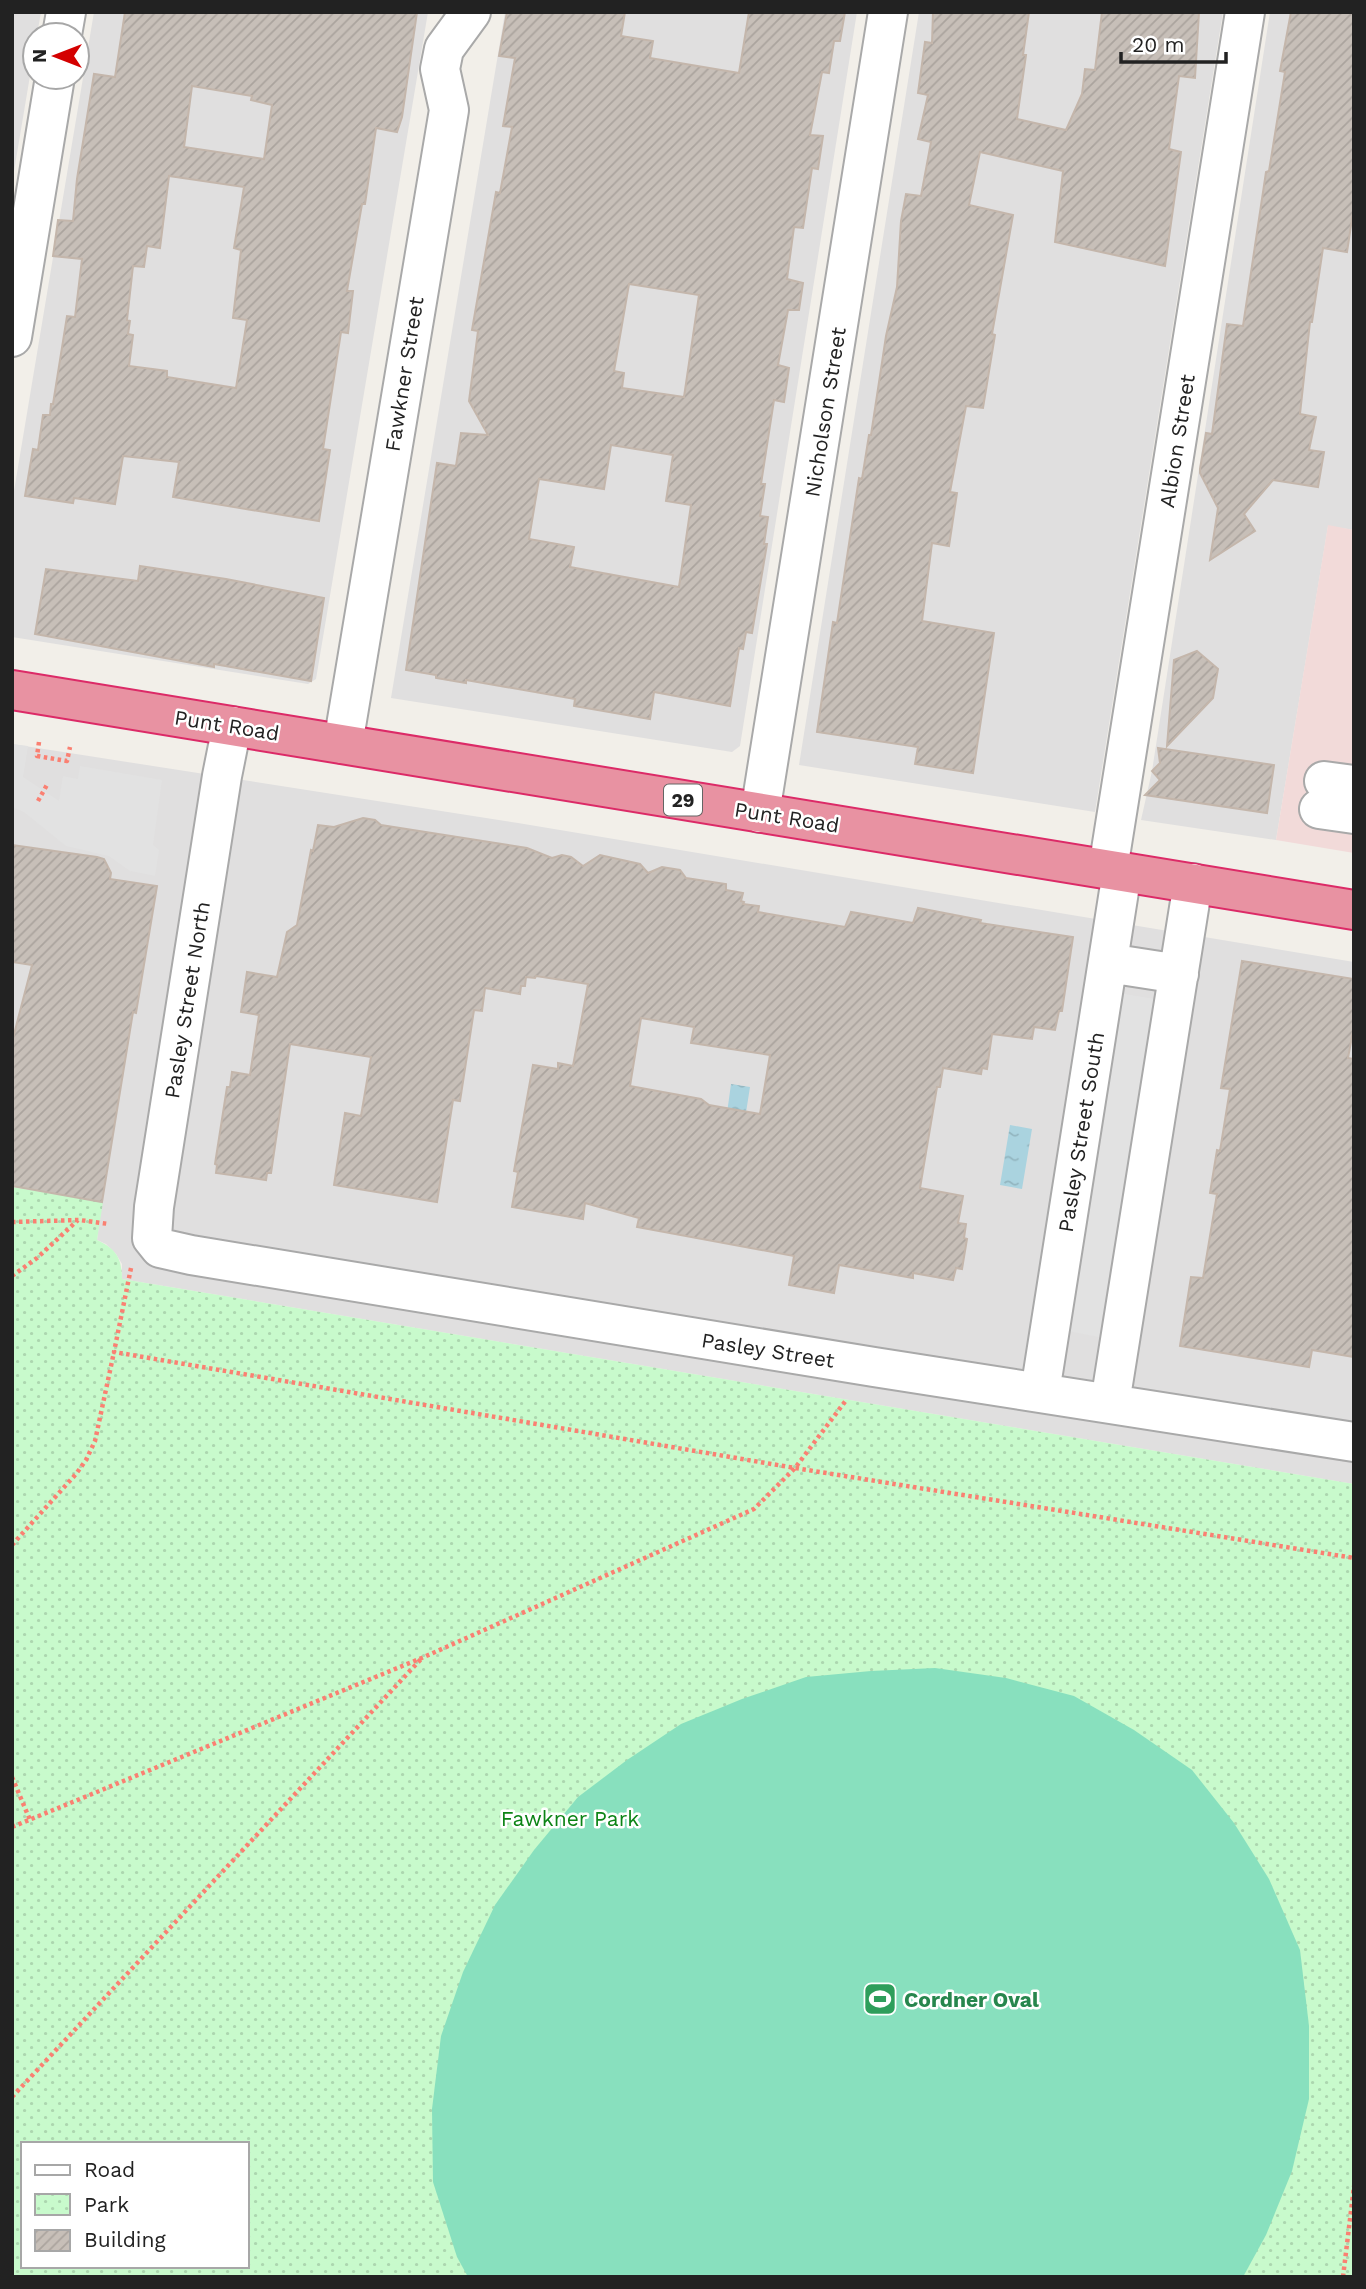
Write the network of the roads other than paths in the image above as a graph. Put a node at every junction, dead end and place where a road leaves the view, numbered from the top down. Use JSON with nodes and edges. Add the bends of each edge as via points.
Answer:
{"nodes":[{"id":1,"x":471,"y":12,"type":"edge"},
{"id":2,"x":888,"y":12,"type":"edge"},
{"id":3,"x":1245,"y":12,"type":"edge"},
{"id":4,"x":53,"y":91,"type":"edge"},
{"id":5,"x":12,"y":337,"type":"edge"},
{"id":6,"x":12,"y":690,"type":"edge"},
{"id":7,"x":232,"y":726,"type":"junction"},
{"id":8,"x":343,"y":744,"type":"junction"},
{"id":9,"x":760,"y":813,"type":"junction"},
{"id":10,"x":1115,"y":870,"type":"junction"},
{"id":11,"x":1193,"y":883,"type":"junction"},
{"id":12,"x":1354,"y":910,"type":"edge"},
{"id":13,"x":1108,"y":964,"type":"junction"},
{"id":14,"x":1179,"y":974,"type":"junction"},
{"id":15,"x":183,"y":1253,"type":"joint"},
{"id":16,"x":1040,"y":1392,"type":"junction"},
{"id":17,"x":1111,"y":1403,"type":"junction"},
{"id":18,"x":1354,"y":1442,"type":"edge"}],
"edges":[{"from":1,"to":8,"type":"street","name":"Fawkner Street","via":[[444,49],[440,69],[449,110]]},
{"from":2,"to":9,"type":"street","name":"Nicholson Street"},
{"from":3,"to":10,"type":"street","name":"Albion Street"},
{"from":4,"to":5,"type":"street"},
{"from":6,"to":7,"type":"highway","name":"Punt Road","number":"29"},
{"from":7,"to":8,"type":"highway","name":"Punt Road","number":"29"},
{"from":7,"to":15,"type":"street","name":"Pasley Street North","via":[[152,1226],[155,1244]]},
{"from":8,"to":9,"type":"highway","name":"Punt Road","number":"29"},
{"from":9,"to":10,"type":"highway","name":"Punt Road","number":"29"},
{"from":10,"to":11,"type":"highway","name":"Punt Road","number":"29"},
{"from":10,"to":13,"type":"street","name":"Pasley Street South"},
{"from":11,"to":12,"type":"highway","name":"Punt Road","number":"29"},
{"from":11,"to":14,"type":"street"},
{"from":13,"to":14,"type":"street"},
{"from":13,"to":16,"type":"street","name":"Pasley Street South"},
{"from":14,"to":17,"type":"street"},
{"from":15,"to":16,"type":"street","name":"Pasley Street"},
{"from":16,"to":17,"type":"street","name":"Pasley Street"},
{"from":17,"to":18,"type":"street","name":"Pasley Street"}]}
